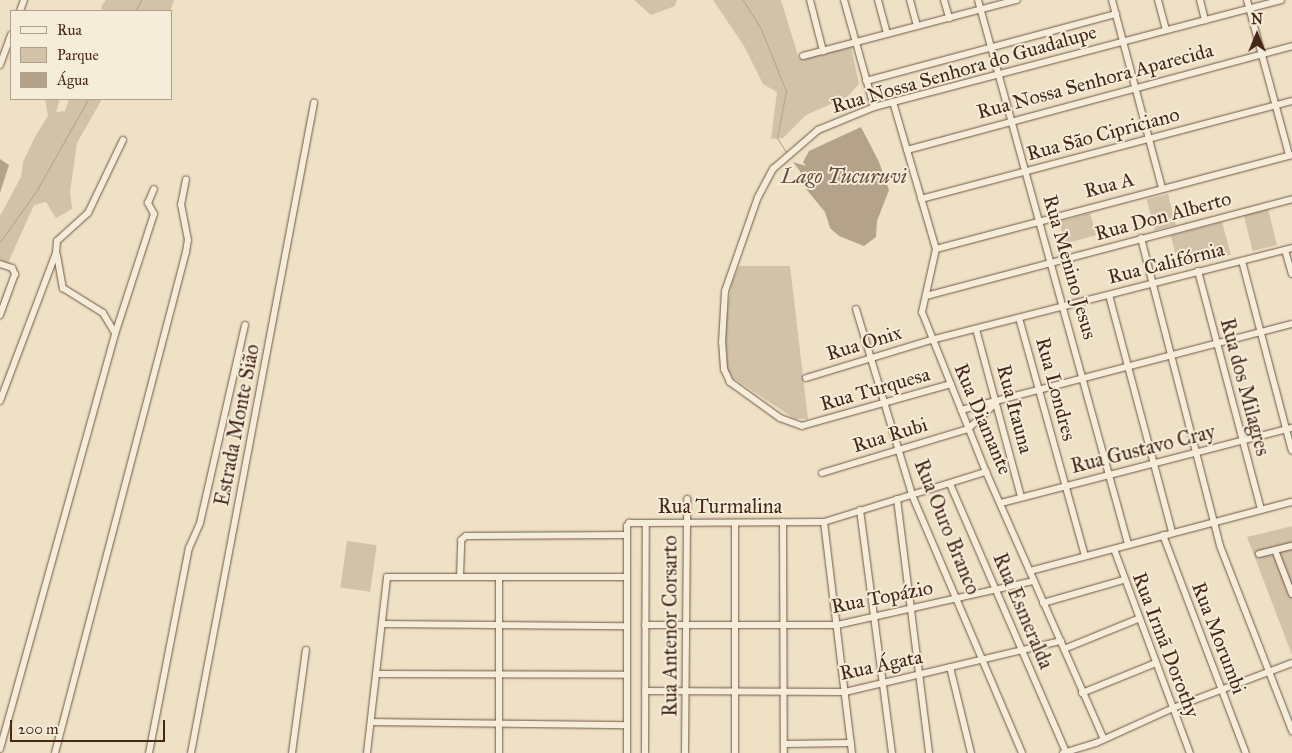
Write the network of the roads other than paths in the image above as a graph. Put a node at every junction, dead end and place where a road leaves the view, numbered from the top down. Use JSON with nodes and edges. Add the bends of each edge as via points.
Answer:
{"nodes":[{"id":1,"x":810,"y":0,"type":"edge"},
{"id":2,"x":844,"y":0,"type":"edge"},
{"id":3,"x":878,"y":0,"type":"edge"},
{"id":4,"x":910,"y":0,"type":"edge"},
{"id":5,"x":944,"y":0,"type":"edge"},
{"id":6,"x":978,"y":0,"type":"edge"},
{"id":7,"x":1014,"y":0,"type":"edge"},
{"id":8,"x":1112,"y":0,"type":"edge"},
{"id":9,"x":1158,"y":0,"type":"edge"},
{"id":10,"x":1200,"y":0,"type":"edge"},
{"id":11,"x":1247,"y":0,"type":"edge"},
{"id":12,"x":1281,"y":0,"type":"edge"},
{"id":13,"x":1249,"y":8,"type":"junction"},
{"id":14,"x":981,"y":9,"type":"junction"},
{"id":15,"x":1116,"y":14,"type":"junction"},
{"id":16,"x":949,"y":18,"type":"junction"},
{"id":17,"x":1206,"y":20,"type":"junction"},
{"id":18,"x":917,"y":26,"type":"junction"},
{"id":19,"x":1166,"y":30,"type":"junction"},
{"id":20,"x":887,"y":34,"type":"junction"},
{"id":21,"x":10,"y":38,"type":"edge"},
{"id":22,"x":1124,"y":41,"type":"junction"},
{"id":23,"x":856,"y":42,"type":"junction"},
{"id":24,"x":1292,"y":46,"type":"edge"},
{"id":25,"x":992,"y":48,"type":"junction"},
{"id":26,"x":823,"y":50,"type":"junction"},
{"id":27,"x":1261,"y":54,"type":"junction"},
{"id":28,"x":803,"y":56,"type":"dead end"},
{"id":29,"x":0,"y":65,"type":"edge"},
{"id":30,"x":999,"y":74,"type":"junction"},
{"id":31,"x":866,"y":81,"type":"junction"},
{"id":32,"x":1136,"y":87,"type":"junction"},
{"id":33,"x":1292,"y":101,"type":"edge"},
{"id":34,"x":893,"y":102,"type":"junction"},
{"id":35,"x":314,"y":103,"type":"dead end"},
{"id":36,"x":1275,"y":106,"type":"junction"},
{"id":37,"x":874,"y":107,"type":"junction"},
{"id":38,"x":1011,"y":120,"type":"junction"},
{"id":39,"x":1149,"y":139,"type":"junction"},
{"id":40,"x":124,"y":140,"type":"dead end"},
{"id":41,"x":907,"y":150,"type":"junction"},
{"id":42,"x":1291,"y":155,"type":"edge"},
{"id":43,"x":1025,"y":171,"type":"junction"},
{"id":44,"x":186,"y":179,"type":"dead end"},
{"id":45,"x":1162,"y":188,"type":"junction"},
{"id":46,"x":154,"y":189,"type":"dead end"},
{"id":47,"x":922,"y":199,"type":"junction"},
{"id":48,"x":1292,"y":199,"type":"edge"},
{"id":49,"x":1039,"y":221,"type":"junction"},
{"id":50,"x":1140,"y":238,"type":"junction"},
{"id":51,"x":936,"y":249,"type":"junction"},
{"id":52,"x":1289,"y":249,"type":"edge"},
{"id":53,"x":56,"y":253,"type":"junction"},
{"id":54,"x":1242,"y":261,"type":"junction"},
{"id":55,"x":1051,"y":262,"type":"junction"},
{"id":56,"x":0,"y":264,"type":"edge"},
{"id":57,"x":1198,"y":272,"type":"junction"},
{"id":58,"x":1292,"y":274,"type":"edge"},
{"id":59,"x":1153,"y":283,"type":"junction"},
{"id":60,"x":1108,"y":295,"type":"junction"},
{"id":61,"x":926,"y":296,"type":"junction"},
{"id":62,"x":1065,"y":306,"type":"junction"},
{"id":63,"x":856,"y":309,"type":"dead end"},
{"id":64,"x":0,"y":315,"type":"edge"},
{"id":65,"x":1020,"y":318,"type":"junction"},
{"id":66,"x":1292,"y":324,"type":"edge"},
{"id":67,"x":245,"y":325,"type":"dead end"},
{"id":68,"x":976,"y":329,"type":"junction"},
{"id":69,"x":1261,"y":332,"type":"junction"},
{"id":70,"x":115,"y":334,"type":"junction"},
{"id":71,"x":931,"y":340,"type":"junction"},
{"id":72,"x":1215,"y":343,"type":"junction"},
{"id":73,"x":1172,"y":354,"type":"junction"},
{"id":74,"x":870,"y":358,"type":"junction"},
{"id":75,"x":1129,"y":366,"type":"junction"},
{"id":76,"x":806,"y":378,"type":"dead end"},
{"id":77,"x":1084,"y":378,"type":"junction"},
{"id":78,"x":951,"y":384,"type":"junction"},
{"id":79,"x":1040,"y":389,"type":"junction"},
{"id":80,"x":0,"y":402,"type":"edge"},
{"id":81,"x":997,"y":402,"type":"junction"},
{"id":82,"x":884,"y":403,"type":"junction"},
{"id":83,"x":961,"y":410,"type":"junction"},
{"id":84,"x":809,"y":425,"type":"joint"},
{"id":85,"x":1289,"y":428,"type":"edge"},
{"id":86,"x":968,"y":429,"type":"junction"},
{"id":87,"x":1242,"y":441,"type":"junction"},
{"id":88,"x":898,"y":449,"type":"junction"},
{"id":89,"x":1292,"y":451,"type":"edge"},
{"id":90,"x":1197,"y":452,"type":"junction"},
{"id":91,"x":1153,"y":463,"type":"junction"},
{"id":92,"x":986,"y":472,"type":"junction"},
{"id":93,"x":822,"y":473,"type":"dead end"},
{"id":94,"x":1109,"y":474,"type":"junction"},
{"id":95,"x":950,"y":484,"type":"junction"},
{"id":96,"x":1065,"y":486,"type":"junction"},
{"id":97,"x":912,"y":495,"type":"junction"},
{"id":98,"x":1021,"y":497,"type":"junction"},
{"id":99,"x":687,"y":499,"type":"dead end"},
{"id":100,"x":898,"y":499,"type":"junction"},
{"id":101,"x":1292,"y":502,"type":"edge"},
{"id":102,"x":1001,"y":503,"type":"junction"},
{"id":103,"x":860,"y":510,"type":"junction"},
{"id":104,"x":1261,"y":510,"type":"junction"},
{"id":105,"x":1216,"y":521,"type":"junction"},
{"id":106,"x":687,"y":522,"type":"junction"},
{"id":107,"x":735,"y":522,"type":"junction"},
{"id":108,"x":783,"y":522,"type":"junction"},
{"id":109,"x":824,"y":522,"type":"junction"},
{"id":110,"x":646,"y":523,"type":"junction"},
{"id":111,"x":1172,"y":532,"type":"junction"},
{"id":112,"x":627,"y":535,"type":"junction"},
{"id":113,"x":1163,"y":535,"type":"junction"},
{"id":114,"x":1128,"y":544,"type":"junction"},
{"id":115,"x":1292,"y":546,"type":"edge"},
{"id":116,"x":1114,"y":549,"type":"junction"},
{"id":117,"x":1275,"y":550,"type":"junction"},
{"id":118,"x":1259,"y":554,"type":"dead end"},
{"id":119,"x":1085,"y":556,"type":"junction"},
{"id":120,"x":1030,"y":571,"type":"junction"},
{"id":121,"x":460,"y":577,"type":"junction"},
{"id":122,"x":499,"y":577,"type":"junction"},
{"id":123,"x":627,"y":577,"type":"junction"},
{"id":124,"x":1124,"y":580,"type":"junction"},
{"id":125,"x":1034,"y":581,"type":"junction"},
{"id":126,"x":997,"y":590,"type":"junction"},
{"id":127,"x":1292,"y":594,"type":"edge"},
{"id":128,"x":958,"y":598,"type":"junction"},
{"id":129,"x":1044,"y":603,"type":"junction"},
{"id":130,"x":912,"y":609,"type":"junction"},
{"id":131,"x":875,"y":617,"type":"junction"},
{"id":132,"x":1138,"y":619,"type":"junction"},
{"id":133,"x":382,"y":624,"type":"junction"},
{"id":134,"x":499,"y":625,"type":"junction"},
{"id":135,"x":645,"y":625,"type":"junction"},
{"id":136,"x":686,"y":625,"type":"junction"},
{"id":137,"x":837,"y":625,"type":"junction"},
{"id":138,"x":626,"y":626,"type":"junction"},
{"id":139,"x":736,"y":626,"type":"junction"},
{"id":140,"x":784,"y":626,"type":"junction"},
{"id":141,"x":1061,"y":642,"type":"junction"},
{"id":142,"x":1064,"y":649,"type":"junction"},
{"id":143,"x":306,"y":650,"type":"dead end"},
{"id":144,"x":1022,"y":651,"type":"junction"},
{"id":145,"x":984,"y":660,"type":"junction"},
{"id":146,"x":1156,"y":663,"type":"junction"},
{"id":147,"x":1292,"y":663,"type":"edge"},
{"id":148,"x":950,"y":667,"type":"junction"},
{"id":149,"x":1269,"y":672,"type":"junction"},
{"id":150,"x":376,"y":674,"type":"junction"},
{"id":151,"x":499,"y":674,"type":"junction"},
{"id":152,"x":919,"y":674,"type":"junction"},
{"id":153,"x":626,"y":675,"type":"junction"},
{"id":154,"x":883,"y":683,"type":"junction"},
{"id":155,"x":1222,"y":690,"type":"junction"},
{"id":156,"x":645,"y":691,"type":"junction"},
{"id":157,"x":686,"y":691,"type":"junction"},
{"id":158,"x":735,"y":691,"type":"junction"},
{"id":159,"x":784,"y":692,"type":"junction"},
{"id":160,"x":845,"y":692,"type":"junction"},
{"id":161,"x":1082,"y":692,"type":"junction"},
{"id":162,"x":1173,"y":708,"type":"junction"},
{"id":163,"x":371,"y":722,"type":"junction"},
{"id":164,"x":499,"y":723,"type":"junction"},
{"id":165,"x":627,"y":725,"type":"junction"},
{"id":166,"x":1292,"y":731,"type":"edge"},
{"id":167,"x":1103,"y":737,"type":"junction"},
{"id":168,"x":851,"y":743,"type":"junction"},
{"id":169,"x":784,"y":744,"type":"junction"},
{"id":170,"x":0,"y":749,"type":"edge"},
{"id":171,"x":1064,"y":752,"type":"edge"},
{"id":172,"x":55,"y":753,"type":"edge"},
{"id":173,"x":149,"y":753,"type":"edge"},
{"id":174,"x":191,"y":753,"type":"edge"},
{"id":175,"x":292,"y":753,"type":"edge"},
{"id":176,"x":367,"y":753,"type":"edge"},
{"id":177,"x":498,"y":753,"type":"edge"},
{"id":178,"x":628,"y":753,"type":"edge"},
{"id":179,"x":645,"y":753,"type":"edge"},
{"id":180,"x":685,"y":753,"type":"edge"},
{"id":181,"x":735,"y":753,"type":"edge"},
{"id":182,"x":784,"y":753,"type":"edge"},
{"id":183,"x":852,"y":753,"type":"edge"},
{"id":184,"x":892,"y":753,"type":"edge"},
{"id":185,"x":929,"y":753,"type":"edge"},
{"id":186,"x":971,"y":753,"type":"edge"},
{"id":187,"x":1022,"y":753,"type":"edge"},
{"id":188,"x":1190,"y":753,"type":"edge"},
{"id":189,"x":1246,"y":753,"type":"edge"}],
"edges":[{"from":1,"to":26,"type":"street"},
{"from":2,"to":23,"type":"street"},
{"from":3,"to":20,"type":"street"},
{"from":4,"to":18,"type":"street"},
{"from":5,"to":16,"type":"street"},
{"from":6,"to":14,"type":"street","name":"Rua Menino Jesus"},
{"from":7,"to":14,"type":"street"},
{"from":8,"to":15,"type":"street"},
{"from":9,"to":19,"type":"street"},
{"from":10,"to":17,"type":"street"},
{"from":11,"to":13,"type":"street"},
{"from":12,"to":13,"type":"street","name":"Rua Nossa Senhora do Guadalupe"},
{"from":13,"to":17,"type":"street","name":"Rua Nossa Senhora do Guadalupe"},
{"from":13,"to":27,"type":"street"},
{"from":14,"to":16,"type":"street"},
{"from":14,"to":25,"type":"street","name":"Rua Menino Jesus"},
{"from":15,"to":22,"type":"street"},
{"from":15,"to":25,"type":"street"},
{"from":16,"to":18,"type":"street"},
{"from":17,"to":19,"type":"street","name":"Rua Nossa Senhora do Guadalupe"},
{"from":18,"to":20,"type":"street"},
{"from":19,"to":22,"type":"street","name":"Rua Nossa Senhora do Guadalupe"},
{"from":20,"to":23,"type":"street"},
{"from":21,"to":29,"type":"street"},
{"from":22,"to":30,"type":"street","name":"Rua Nossa Senhora do Guadalupe"},
{"from":22,"to":32,"type":"street"},
{"from":23,"to":26,"type":"street"},
{"from":23,"to":31,"type":"street"},
{"from":24,"to":27,"type":"street","name":"Rua Nossa Senhora Aparecida"},
{"from":25,"to":30,"type":"street","name":"Rua Menino Jesus"},
{"from":25,"to":31,"type":"street"},
{"from":26,"to":28,"type":"street"},
{"from":27,"to":32,"type":"street","name":"Rua Nossa Senhora Aparecida"},
{"from":27,"to":36,"type":"street"},
{"from":30,"to":34,"type":"street","name":"Rua Nossa Senhora do Guadalupe"},
{"from":30,"to":38,"type":"street","name":"Rua Menino Jesus"},
{"from":31,"to":37,"type":"street"},
{"from":32,"to":38,"type":"street","name":"Rua Nossa Senhora Aparecida"},
{"from":32,"to":39,"type":"street"},
{"from":33,"to":36,"type":"street","name":"Rua São Cipriciano"},
{"from":34,"to":37,"type":"street","name":"Rua Nossa Senhora do Guadalupe"},
{"from":34,"to":41,"type":"street","name":"Rua Diamante"},
{"from":35,"to":174,"type":"street","name":"Estrada Monte Sião"},
{"from":36,"to":39,"type":"street","name":"Rua São Cipriciano"},
{"from":36,"to":42,"type":"street"},
{"from":37,"to":84,"type":"street","name":"Rua Nossa Senhora do Guadalupe","via":[[827,125],[788,154],[764,184],[731,270],[723,306],[724,369],[730,382],[786,421]]},
{"from":38,"to":41,"type":"street","name":"Rua Nossa Senhora Aparecida"},
{"from":38,"to":43,"type":"street","name":"Rua Menino Jesus"},
{"from":39,"to":43,"type":"street","name":"Rua São Cipriciano"},
{"from":39,"to":45,"type":"street"},
{"from":40,"to":53,"type":"street","via":[[88,213],[60,236]]},
{"from":41,"to":47,"type":"street","name":"Rua Diamante"},
{"from":42,"to":45,"type":"street","name":"Rua A"},
{"from":43,"to":47,"type":"street","name":"Rua São Cipriciano"},
{"from":43,"to":49,"type":"street","name":"Rua Menino Jesus"},
{"from":44,"to":172,"type":"street","via":[[181,205],[188,240],[186,252]]},
{"from":45,"to":49,"type":"street","name":"Rua A"},
{"from":46,"to":70,"type":"street","via":[[148,203],[154,214]]},
{"from":47,"to":51,"type":"street","name":"Rua Diamante"},
{"from":48,"to":50,"type":"street","name":"Rua Don Alberto"},
{"from":49,"to":51,"type":"street","name":"Rua A"},
{"from":49,"to":55,"type":"street","name":"Rua Menino Jesus"},
{"from":50,"to":55,"type":"street","name":"Rua Don Alberto"},
{"from":50,"to":59,"type":"street"},
{"from":51,"to":61,"type":"street","name":"Rua Diamante"},
{"from":52,"to":54,"type":"street","name":"Rua Califórnia"},
{"from":52,"to":58,"type":"street"},
{"from":53,"to":70,"type":"street","via":[[63,288],[103,313]]},
{"from":53,"to":80,"type":"street","via":[[19,344]]},
{"from":54,"to":57,"type":"street","name":"Rua Califórnia"},
{"from":54,"to":69,"type":"street"},
{"from":55,"to":61,"type":"street","name":"Rua Don Alberto"},
{"from":55,"to":62,"type":"street","name":"Rua Menino Jesus"},
{"from":56,"to":64,"type":"street","via":[[12,268],[15,274]]},
{"from":57,"to":59,"type":"street","name":"Rua Califórnia"},
{"from":57,"to":72,"type":"street","name":"Rua dos Milagres"},
{"from":59,"to":60,"type":"street","name":"Rua Califórnia"},
{"from":59,"to":73,"type":"street"},
{"from":60,"to":62,"type":"street","name":"Rua Califórnia"},
{"from":60,"to":75,"type":"street"},
{"from":61,"to":71,"type":"street","name":"Rua Diamante","via":[[922,312]]},
{"from":62,"to":65,"type":"street","name":"Rua Califórnia"},
{"from":62,"to":77,"type":"street","name":"Rua Menino Jesus"},
{"from":63,"to":74,"type":"street","name":"Rua Ouro Branco"},
{"from":65,"to":68,"type":"street","name":"Rua Califórnia"},
{"from":65,"to":79,"type":"street","name":"Rua Londres"},
{"from":66,"to":69,"type":"street"},
{"from":67,"to":173,"type":"street","via":[[200,523],[189,548]]},
{"from":68,"to":71,"type":"street","name":"Rua Califórnia"},
{"from":68,"to":81,"type":"street","name":"Rua Itauna"},
{"from":69,"to":72,"type":"street"},
{"from":69,"to":85,"type":"street"},
{"from":70,"to":170,"type":"street"},
{"from":71,"to":74,"type":"street","name":"Rua Onix"},
{"from":71,"to":78,"type":"street","name":"Rua Diamante"},
{"from":72,"to":73,"type":"street"},
{"from":72,"to":87,"type":"street","name":"Rua dos Milagres"},
{"from":73,"to":75,"type":"street"},
{"from":73,"to":90,"type":"street"},
{"from":74,"to":76,"type":"street","name":"Rua Onix"},
{"from":74,"to":82,"type":"street","name":"Rua Ouro Branco"},
{"from":75,"to":77,"type":"street"},
{"from":75,"to":91,"type":"street"},
{"from":77,"to":79,"type":"street"},
{"from":77,"to":94,"type":"street","name":"Rua Menino Jesus"},
{"from":78,"to":82,"type":"street","name":"Rua Turquesa"},
{"from":78,"to":83,"type":"street","name":"Rua Diamante"},
{"from":79,"to":81,"type":"street"},
{"from":79,"to":96,"type":"street","name":"Rua Londres"},
{"from":81,"to":83,"type":"street"},
{"from":81,"to":86,"type":"street"},
{"from":81,"to":98,"type":"street","name":"Rua Itauna"},
{"from":82,"to":84,"type":"street","name":"Rua Turquesa"},
{"from":82,"to":88,"type":"street","name":"Rua Ouro Branco"},
{"from":83,"to":86,"type":"street","name":"Rua Diamante"},
{"from":85,"to":87,"type":"street","name":"Rua Gustavo Cray"},
{"from":85,"to":89,"type":"street"},
{"from":86,"to":88,"type":"street","name":"Rua Rubi"},
{"from":86,"to":92,"type":"street","name":"Rua Diamante"},
{"from":87,"to":90,"type":"street","name":"Rua Gustavo Cray"},
{"from":87,"to":104,"type":"street","name":"Rua dos Milagres"},
{"from":88,"to":93,"type":"street","name":"Rua Rubi"},
{"from":88,"to":97,"type":"street","name":"Rua Ouro Branco"},
{"from":90,"to":91,"type":"street","name":"Rua Gustavo Cray"},
{"from":90,"to":105,"type":"street"},
{"from":91,"to":94,"type":"street","name":"Rua Gustavo Cray"},
{"from":91,"to":111,"type":"street"},
{"from":92,"to":95,"type":"street","name":"Rua Turmalina"},
{"from":92,"to":102,"type":"street","name":"Rua Diamante"},
{"from":94,"to":96,"type":"street","name":"Rua Gustavo Cray"},
{"from":94,"to":114,"type":"street","name":"Rua Menino Jesus"},
{"from":95,"to":97,"type":"street","name":"Rua Turmalina"},
{"from":95,"to":126,"type":"street","name":"Rua Esmeralda"},
{"from":96,"to":98,"type":"street","name":"Rua Gustavo Cray"},
{"from":96,"to":119,"type":"street","name":"Rua Londres"},
{"from":97,"to":100,"type":"street","name":"Rua Turmalina"},
{"from":97,"to":128,"type":"street","name":"Rua Ouro Branco"},
{"from":98,"to":102,"type":"street","name":"Rua Gustavo Cray"},
{"from":99,"to":106,"type":"street","name":"Rua Antenor Corsarto"},
{"from":100,"to":103,"type":"street","name":"Rua Turmalina"},
{"from":100,"to":130,"type":"street"},
{"from":101,"to":104,"type":"street"},
{"from":102,"to":120,"type":"street","name":"Rua Diamante"},
{"from":103,"to":109,"type":"street","name":"Rua Turmalina"},
{"from":103,"to":131,"type":"street"},
{"from":104,"to":105,"type":"street"},
{"from":105,"to":111,"type":"street"},
{"from":105,"to":149,"type":"street","via":[[1220,546]]},
{"from":106,"to":107,"type":"street","name":"Rua Turmalina"},
{"from":106,"to":110,"type":"street","name":"Rua Turmalina"},
{"from":106,"to":136,"type":"street","name":"Rua Antenor Corsarto"},
{"from":107,"to":108,"type":"street","name":"Rua Turmalina"},
{"from":107,"to":139,"type":"street"},
{"from":108,"to":109,"type":"street","name":"Rua Turmalina"},
{"from":108,"to":140,"type":"street"},
{"from":109,"to":137,"type":"street"},
{"from":110,"to":112,"type":"street","via":[[629,523]]},
{"from":110,"to":135,"type":"street","name":"Rua Turmalina"},
{"from":111,"to":113,"type":"street"},
{"from":112,"to":121,"type":"street","via":[[466,536],[461,540]]},
{"from":112,"to":123,"type":"street"},
{"from":113,"to":114,"type":"street"},
{"from":113,"to":155,"type":"street","name":"Rua Morumbi"},
{"from":114,"to":116,"type":"street"},
{"from":115,"to":117,"type":"street"},
{"from":116,"to":119,"type":"street"},
{"from":116,"to":124,"type":"street","name":"Rua Irmã Dorothy"},
{"from":117,"to":118,"type":"street"},
{"from":117,"to":127,"type":"street"},
{"from":119,"to":120,"type":"street"},
{"from":120,"to":125,"type":"street","name":"Rua Diamante"},
{"from":121,"to":122,"type":"street"},
{"from":121,"to":133,"type":"street","via":[[387,577]]},
{"from":122,"to":123,"type":"street"},
{"from":122,"to":134,"type":"street"},
{"from":123,"to":138,"type":"street"},
{"from":124,"to":129,"type":"street"},
{"from":124,"to":132,"type":"street","name":"Rua Irmã Dorothy"},
{"from":125,"to":126,"type":"street","name":"Rua Topázio"},
{"from":125,"to":129,"type":"street","name":"Rua Diamante"},
{"from":126,"to":128,"type":"street","name":"Rua Topázio"},
{"from":126,"to":144,"type":"street","name":"Rua Esmeralda"},
{"from":128,"to":130,"type":"street","name":"Rua Topázio"},
{"from":128,"to":145,"type":"street","name":"Rua Ouro Branco"},
{"from":129,"to":141,"type":"street","name":"Rua Diamante"},
{"from":130,"to":131,"type":"street","name":"Rua Topázio"},
{"from":130,"to":152,"type":"street"},
{"from":131,"to":137,"type":"street","name":"Rua Topázio"},
{"from":131,"to":154,"type":"street"},
{"from":132,"to":142,"type":"street"},
{"from":132,"to":146,"type":"street","name":"Rua Irmã Dorothy"},
{"from":133,"to":134,"type":"street"},
{"from":133,"to":150,"type":"street"},
{"from":134,"to":138,"type":"street"},
{"from":134,"to":151,"type":"street"},
{"from":135,"to":136,"type":"street","name":"Rua Topázio"},
{"from":135,"to":156,"type":"street","name":"Rua Turmalina"},
{"from":136,"to":139,"type":"street","name":"Rua Topázio"},
{"from":136,"to":157,"type":"street","name":"Rua Antenor Corsarto"},
{"from":137,"to":140,"type":"street","name":"Rua Topázio"},
{"from":137,"to":160,"type":"street"},
{"from":138,"to":153,"type":"street"},
{"from":139,"to":140,"type":"street","name":"Rua Topázio"},
{"from":139,"to":158,"type":"street"},
{"from":140,"to":159,"type":"street"},
{"from":141,"to":142,"type":"street","name":"Rua Diamante"},
{"from":141,"to":144,"type":"street","name":"Rua Ágata"},
{"from":142,"to":161,"type":"street","name":"Rua Diamante"},
{"from":143,"to":175,"type":"street"},
{"from":144,"to":145,"type":"street","name":"Rua Ágata"},
{"from":144,"to":171,"type":"street","name":"Rua Esmeralda"},
{"from":145,"to":148,"type":"street","name":"Rua Ágata"},
{"from":145,"to":187,"type":"street","name":"Rua Ouro Branco"},
{"from":146,"to":161,"type":"street"},
{"from":146,"to":162,"type":"street","name":"Rua Irmã Dorothy"},
{"from":147,"to":149,"type":"street"},
{"from":148,"to":152,"type":"street","name":"Rua Ágata"},
{"from":148,"to":186,"type":"street"},
{"from":149,"to":155,"type":"street"},
{"from":149,"to":166,"type":"street"},
{"from":150,"to":151,"type":"street"},
{"from":150,"to":163,"type":"street"},
{"from":151,"to":153,"type":"street"},
{"from":151,"to":164,"type":"street"},
{"from":152,"to":154,"type":"street","name":"Rua Ágata"},
{"from":152,"to":185,"type":"street"},
{"from":153,"to":165,"type":"street"},
{"from":154,"to":160,"type":"street","name":"Rua Ágata"},
{"from":154,"to":184,"type":"street"},
{"from":155,"to":162,"type":"street"},
{"from":155,"to":189,"type":"street","name":"Rua Morumbi"},
{"from":156,"to":157,"type":"street","name":"Rua Ágata"},
{"from":156,"to":179,"type":"street","name":"Rua Turmalina"},
{"from":157,"to":158,"type":"street","name":"Rua Ágata"},
{"from":157,"to":180,"type":"street","name":"Rua Antenor Corsarto"},
{"from":158,"to":159,"type":"street","name":"Rua Ágata"},
{"from":158,"to":181,"type":"street"},
{"from":159,"to":160,"type":"street","name":"Rua Ágata"},
{"from":159,"to":169,"type":"street"},
{"from":160,"to":168,"type":"street"},
{"from":161,"to":167,"type":"street","name":"Rua Diamante"},
{"from":162,"to":167,"type":"street"},
{"from":162,"to":188,"type":"street","name":"Rua Irmã Dorothy"},
{"from":163,"to":164,"type":"street"},
{"from":163,"to":176,"type":"street"},
{"from":164,"to":165,"type":"street"},
{"from":164,"to":177,"type":"street"},
{"from":165,"to":178,"type":"street"},
{"from":167,"to":171,"type":"street","via":[[1096,743]]},
{"from":168,"to":169,"type":"street"},
{"from":168,"to":183,"type":"street"},
{"from":169,"to":182,"type":"street"}]}
